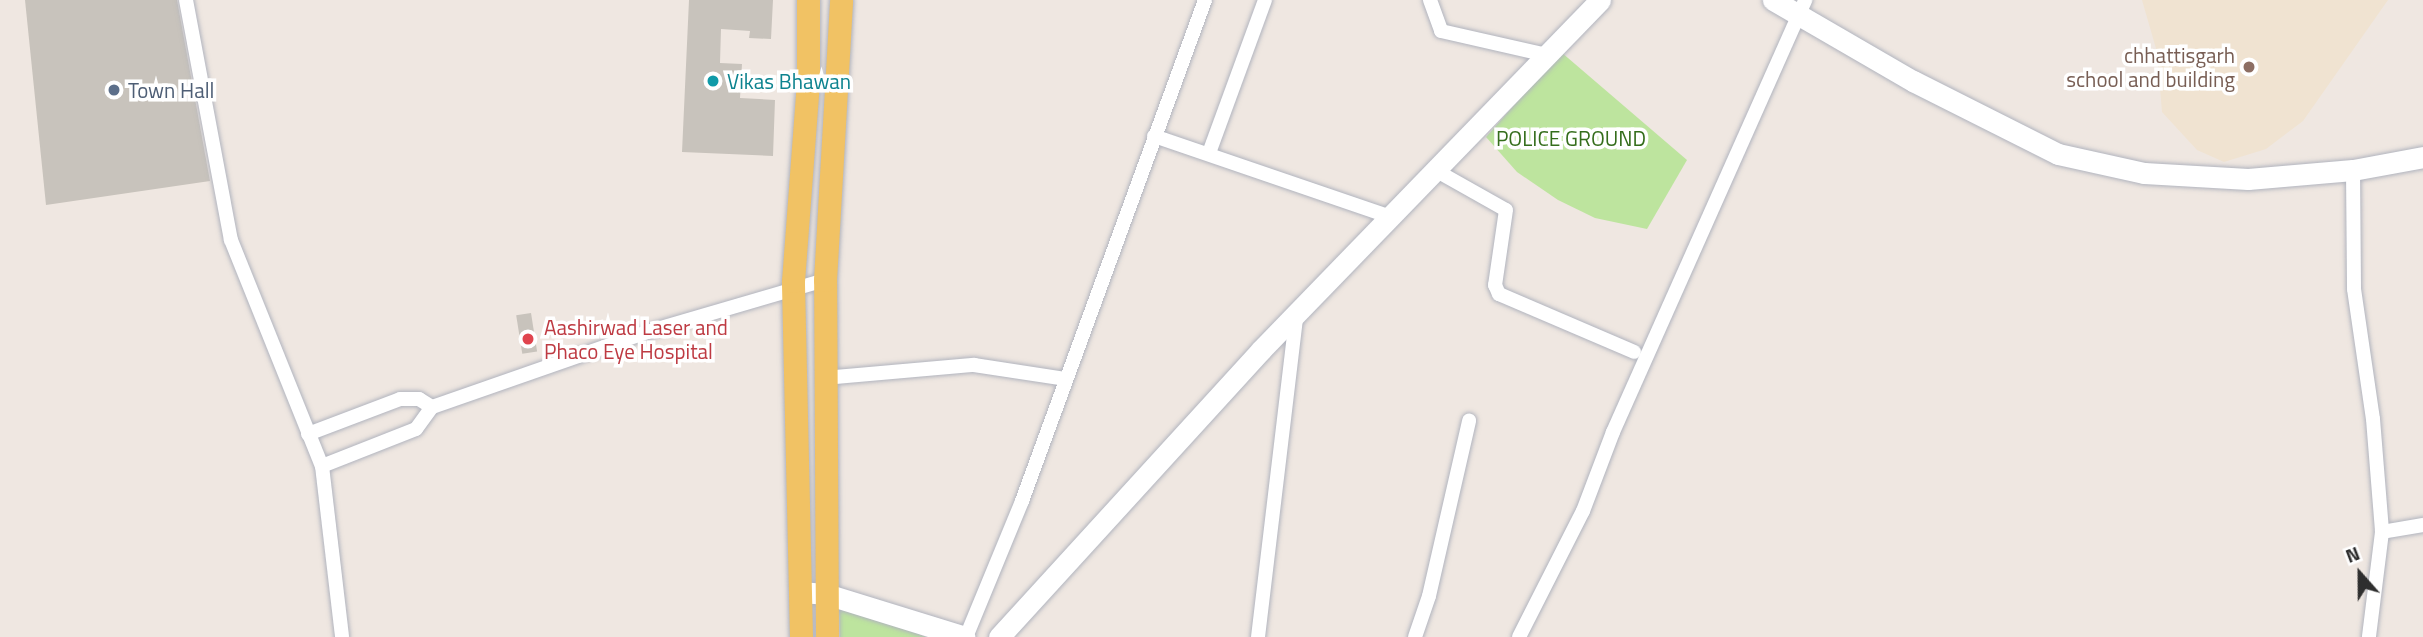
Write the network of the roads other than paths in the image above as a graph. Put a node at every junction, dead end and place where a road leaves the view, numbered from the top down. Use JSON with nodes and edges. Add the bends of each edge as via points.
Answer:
{"nodes":[{"id":1,"x":186,"y":0,"type":"edge"},
{"id":2,"x":808,"y":0,"type":"edge"},
{"id":3,"x":841,"y":0,"type":"edge"},
{"id":4,"x":1205,"y":0,"type":"edge"},
{"id":5,"x":1265,"y":0,"type":"edge"},
{"id":6,"x":1430,"y":0,"type":"edge"},
{"id":7,"x":1600,"y":0,"type":"edge"},
{"id":8,"x":1773,"y":0,"type":"edge"},
{"id":9,"x":1800,"y":7,"type":"edge"},
{"id":10,"x":1547,"y":55,"type":"junction"},
{"id":11,"x":1154,"y":136,"type":"junction"},
{"id":12,"x":1209,"y":153,"type":"junction"},
{"id":13,"x":2423,"y":157,"type":"edge"},
{"id":14,"x":1435,"y":170,"type":"junction"},
{"id":15,"x":2353,"y":170,"type":"junction"},
{"id":16,"x":1390,"y":217,"type":"junction"},
{"id":17,"x":825,"y":280,"type":"junction"},
{"id":18,"x":793,"y":288,"type":"junction"},
{"id":19,"x":1297,"y":312,"type":"junction"},
{"id":20,"x":1634,"y":352,"type":"dead end"},
{"id":21,"x":824,"y":378,"type":"junction"},
{"id":22,"x":1065,"y":379,"type":"junction"},
{"id":23,"x":432,"y":407,"type":"junction"},
{"id":24,"x":1469,"y":421,"type":"dead end"},
{"id":25,"x":309,"y":434,"type":"junction"},
{"id":26,"x":321,"y":466,"type":"junction"},
{"id":27,"x":2423,"y":525,"type":"edge"},
{"id":28,"x":2382,"y":532,"type":"junction"},
{"id":29,"x":799,"y":598,"type":"junction"},
{"id":30,"x":826,"y":601,"type":"junction"},
{"id":31,"x":342,"y":637,"type":"edge"},
{"id":32,"x":801,"y":637,"type":"edge"},
{"id":33,"x":827,"y":637,"type":"edge"},
{"id":34,"x":942,"y":637,"type":"edge"},
{"id":35,"x":965,"y":637,"type":"edge"},
{"id":36,"x":999,"y":637,"type":"edge"},
{"id":37,"x":1258,"y":637,"type":"edge"},
{"id":38,"x":1415,"y":637,"type":"edge"},
{"id":39,"x":1518,"y":637,"type":"edge"},
{"id":40,"x":2369,"y":637,"type":"edge"}],
"edges":[{"from":1,"to":25,"type":"street","via":[[231,240]]},
{"from":2,"to":18,"type":"main road","via":[[808,83]]},
{"from":3,"to":17,"type":"main road"},
{"from":4,"to":11,"type":"street"},
{"from":5,"to":12,"type":"street"},
{"from":6,"to":10,"type":"street","via":[[1441,31]]},
{"from":7,"to":10,"type":"street"},
{"from":8,"to":9,"type":"street"},
{"from":9,"to":15,"type":"street","via":[[1913,81],[2058,154],[2144,173],[2194,178],[2248,179]]},
{"from":9,"to":39,"type":"street","via":[[1613,432],[1583,511]]},
{"from":10,"to":14,"type":"street"},
{"from":11,"to":12,"type":"street"},
{"from":11,"to":22,"type":"street"},
{"from":12,"to":16,"type":"street"},
{"from":13,"to":15,"type":"street"},
{"from":14,"to":16,"type":"street"},
{"from":14,"to":20,"type":"street","via":[[1506,211],[1495,285],[1499,294]]},
{"from":15,"to":28,"type":"street","via":[[2354,289],[2374,419]]},
{"from":16,"to":19,"type":"street"},
{"from":17,"to":18,"type":"street"},
{"from":17,"to":21,"type":"main road"},
{"from":18,"to":23,"type":"street","via":[[647,332]]},
{"from":18,"to":29,"type":"main road"},
{"from":19,"to":36,"type":"street"},
{"from":19,"to":37,"type":"street"},
{"from":21,"to":22,"type":"street","via":[[974,365]]},
{"from":21,"to":30,"type":"main road"},
{"from":22,"to":35,"type":"street","via":[[1022,501]]},
{"from":23,"to":25,"type":"street","via":[[419,399],[400,398]]},
{"from":23,"to":26,"type":"street","via":[[416,429]]},
{"from":24,"to":38,"type":"street","via":[[1429,596]]},
{"from":25,"to":26,"type":"street"},
{"from":26,"to":31,"type":"street"},
{"from":27,"to":28,"type":"street"},
{"from":28,"to":40,"type":"street"},
{"from":29,"to":30,"type":"street"},
{"from":29,"to":32,"type":"main road"},
{"from":30,"to":33,"type":"main road"},
{"from":30,"to":34,"type":"street"},
{"from":30,"to":35,"type":"street"}]}
